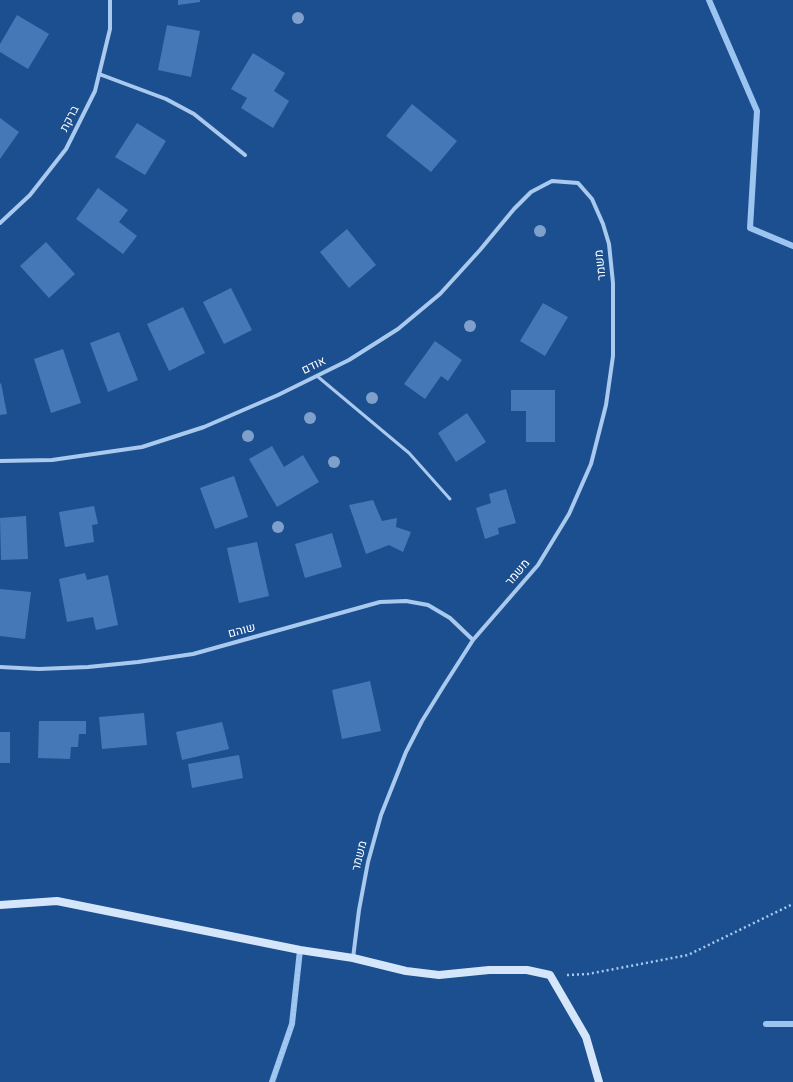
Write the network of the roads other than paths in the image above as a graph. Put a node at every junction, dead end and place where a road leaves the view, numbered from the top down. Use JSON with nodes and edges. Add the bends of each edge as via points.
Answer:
{"nodes":[{"id":1,"x":110,"y":0,"type":"edge"},
{"id":2,"x":99,"y":74,"type":"junction"},
{"id":3,"x":245,"y":155,"type":"dead end"},
{"id":4,"x":578,"y":183,"type":"joint"},
{"id":5,"x":0,"y":223,"type":"edge"},
{"id":6,"x":317,"y":376,"type":"junction"},
{"id":7,"x":0,"y":461,"type":"edge"},
{"id":8,"x":450,"y":499,"type":"dead end"},
{"id":9,"x":473,"y":640,"type":"junction"},
{"id":10,"x":0,"y":667,"type":"edge"},
{"id":11,"x":0,"y":905,"type":"edge"},
{"id":12,"x":353,"y":958,"type":"junction"},
{"id":13,"x":599,"y":1082,"type":"edge"}],
"edges":[{"from":1,"to":2,"type":"street","name":"ברקת","via":[[110,29]]},
{"from":2,"to":3,"type":"street","via":[[166,99],[194,114]]},
{"from":2,"to":5,"type":"street","name":"ברקת","via":[[95,91],[66,149],[30,195]]},
{"from":4,"to":6,"type":"street","name":"אודם","via":[[552,181],[532,192],[440,294],[398,329]]},
{"from":4,"to":9,"type":"street","name":"משמר","via":[[592,199],[609,244],[613,283],[613,356],[606,405],[591,464],[569,514],[538,565]]},
{"from":6,"to":7,"type":"street","name":"אודם","via":[[204,427],[142,446],[52,460]]},
{"from":6,"to":8,"type":"lane","via":[[409,453]]},
{"from":9,"to":10,"type":"street","name":"שוהם","via":[[450,618],[428,605],[406,601],[380,602],[193,654],[88,667]]},
{"from":9,"to":12,"type":"street","name":"משמר","via":[[409,746],[381,815],[367,869]]},
{"from":11,"to":12,"type":"main road","via":[[57,901],[300,950]]},
{"from":12,"to":13,"type":"main road","via":[[406,971],[439,975],[489,970],[527,970],[550,975],[586,1037]]}]}
